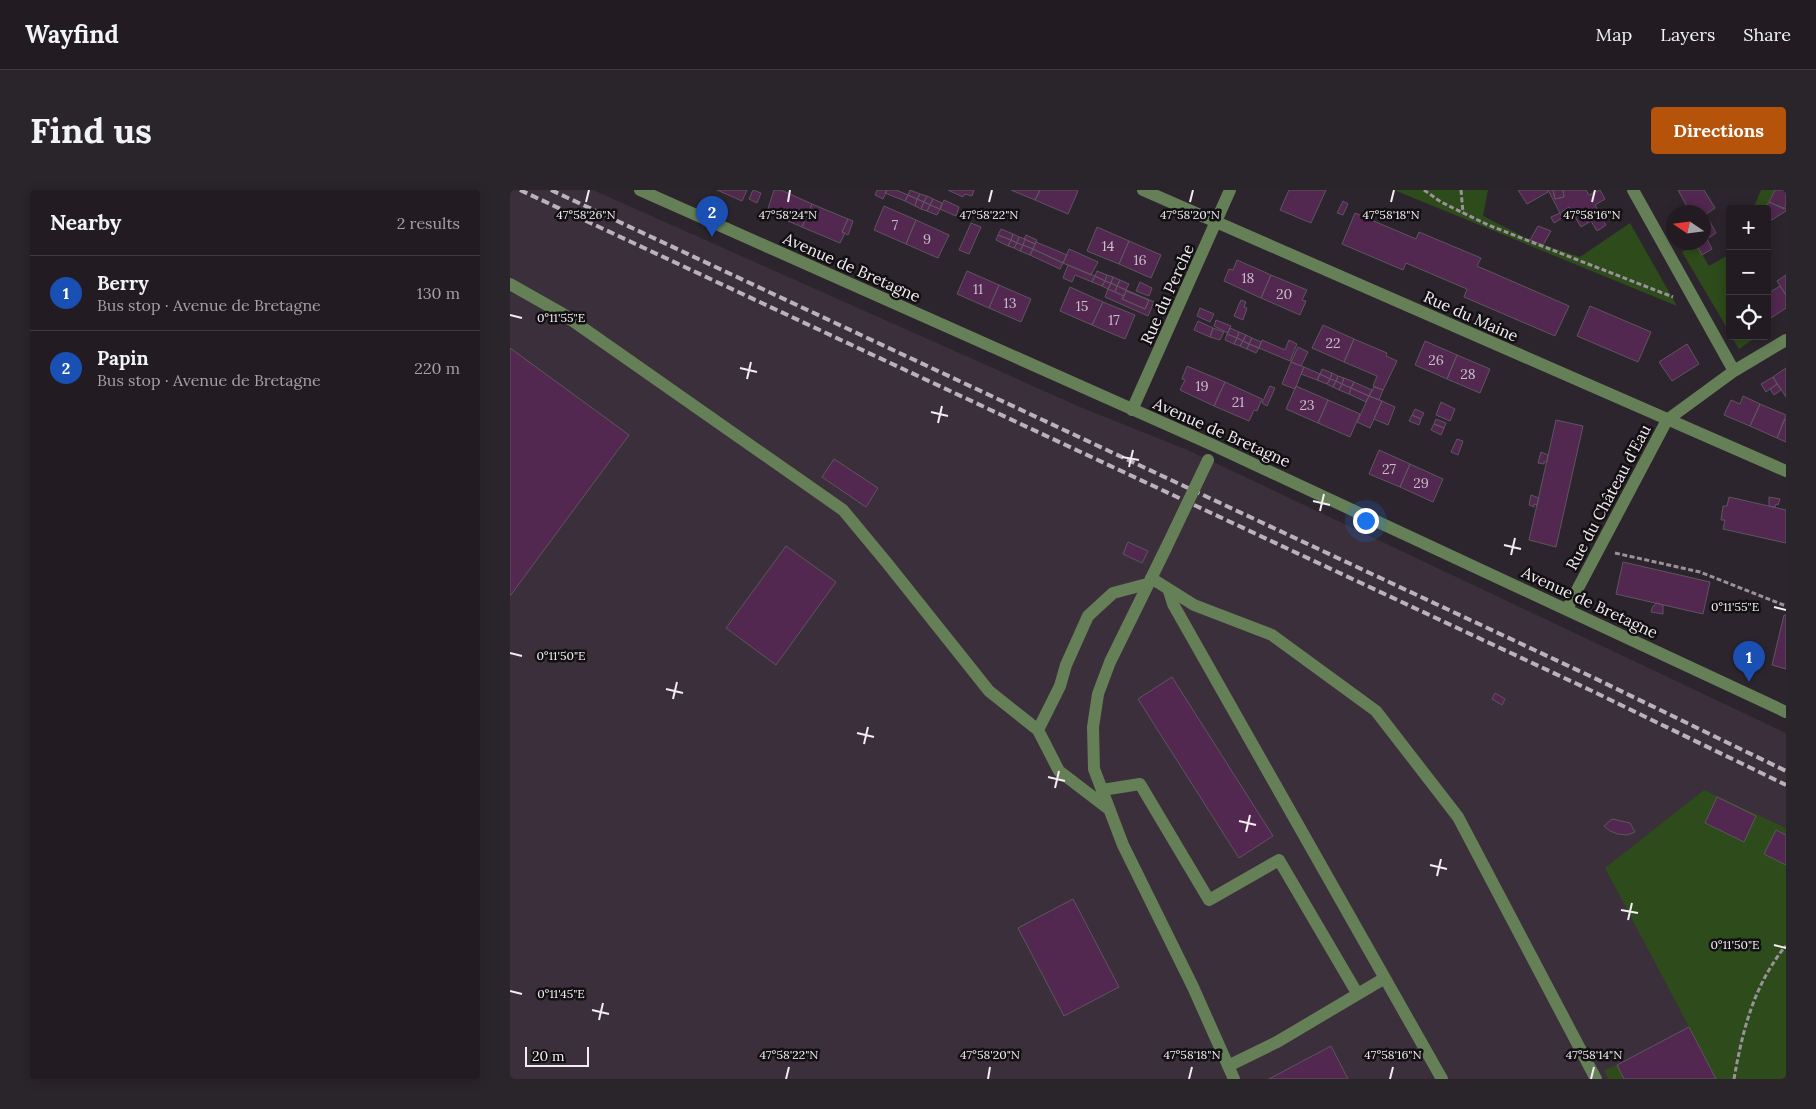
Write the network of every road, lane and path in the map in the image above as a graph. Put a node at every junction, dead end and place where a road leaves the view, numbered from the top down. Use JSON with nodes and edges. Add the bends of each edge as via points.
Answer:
{"nodes":[{"id":1,"x":640,"y":190,"type":"edge"},
{"id":2,"x":1143,"y":190,"type":"edge"},
{"id":3,"x":1230,"y":190,"type":"edge"},
{"id":4,"x":1424,"y":190,"type":"edge"},
{"id":5,"x":1461,"y":190,"type":"edge"},
{"id":6,"x":1633,"y":190,"type":"edge"},
{"id":7,"x":1463,"y":213,"type":"junction"},
{"id":8,"x":1217,"y":222,"type":"junction"},
{"id":9,"x":510,"y":284,"type":"edge"},
{"id":10,"x":1698,"y":307,"type":"junction"},
{"id":11,"x":1786,"y":340,"type":"edge"},
{"id":12,"x":1734,"y":371,"type":"junction"},
{"id":13,"x":1132,"y":410,"type":"junction"},
{"id":14,"x":1668,"y":420,"type":"junction"},
{"id":15,"x":1215,"y":446,"type":"junction"},
{"id":16,"x":1786,"y":471,"type":"edge"},
{"id":17,"x":1599,"y":550,"type":"junction"},
{"id":18,"x":1149,"y":581,"type":"junction"},
{"id":19,"x":1169,"y":591,"type":"junction"},
{"id":20,"x":1786,"y":606,"type":"edge"},
{"id":21,"x":1567,"y":609,"type":"junction"},
{"id":22,"x":1786,"y":712,"type":"edge"},
{"id":23,"x":1038,"y":730,"type":"junction"},
{"id":24,"x":1102,"y":790,"type":"junction"},
{"id":25,"x":1110,"y":810,"type":"junction"},
{"id":26,"x":1786,"y":946,"type":"edge"},
{"id":27,"x":1385,"y":978,"type":"junction"},
{"id":28,"x":1357,"y":993,"type":"junction"},
{"id":29,"x":1228,"y":1066,"type":"junction"},
{"id":30,"x":1234,"y":1079,"type":"edge"},
{"id":31,"x":1442,"y":1079,"type":"edge"},
{"id":32,"x":1596,"y":1079,"type":"edge"},
{"id":33,"x":1734,"y":1079,"type":"edge"}],
"edges":[{"from":1,"to":13,"type":"street","name":"Avenue de Bretagne"},
{"from":2,"to":8,"type":"street","name":"Rue du Maine"},
{"from":3,"to":8,"type":"street","name":"Rue du Perche"},
{"from":4,"to":7,"type":"path"},
{"from":5,"to":7,"type":"path"},
{"from":6,"to":10,"type":"street"},
{"from":7,"to":10,"type":"path"},
{"from":8,"to":13,"type":"street","name":"Rue du Perche"},
{"from":8,"to":14,"type":"street","name":"Rue du Maine"},
{"from":9,"to":23,"type":"street","via":[[563,314],[842,510],[989,691]]},
{"from":10,"to":12,"type":"street"},
{"from":11,"to":12,"type":"street","name":"Rue du Château d'Eau"},
{"from":12,"to":14,"type":"street","name":"Rue du Château d'Eau"},
{"from":13,"to":15,"type":"street","name":"Avenue de Bretagne"},
{"from":14,"to":16,"type":"street","name":"Rue du Maine"},
{"from":14,"to":17,"type":"street","name":"Rue du Château d'Eau"},
{"from":15,"to":18,"type":"street","bridge":true},
{"from":15,"to":21,"type":"street","name":"Avenue de Bretagne"},
{"from":17,"to":20,"type":"path","via":[[1700,572]]},
{"from":17,"to":21,"type":"street","name":"Rue du Château d'Eau"},
{"from":18,"to":19,"type":"street"},
{"from":18,"to":23,"type":"street","via":[[1113,593],[1088,616]]},
{"from":18,"to":24,"type":"street","via":[[1098,694],[1093,727],[1094,769]]},
{"from":19,"to":27,"type":"street","via":[[1173,604]]},
{"from":19,"to":32,"type":"street","via":[[1194,605],[1272,635],[1376,711],[1458,817]]},
{"from":21,"to":22,"type":"street","name":"Avenue de Bretagne"},
{"from":23,"to":25,"type":"street","via":[[1059,771]]},
{"from":24,"to":25,"type":"street"},
{"from":24,"to":28,"type":"street","via":[[1140,784],[1208,900],[1279,860]]},
{"from":25,"to":29,"type":"street","via":[[1123,845]]},
{"from":26,"to":33,"type":"path","via":[[1755,995]]},
{"from":27,"to":28,"type":"street"},
{"from":27,"to":31,"type":"street"},
{"from":28,"to":29,"type":"street","via":[[1276,1042]]},
{"from":29,"to":30,"type":"street"}]}
